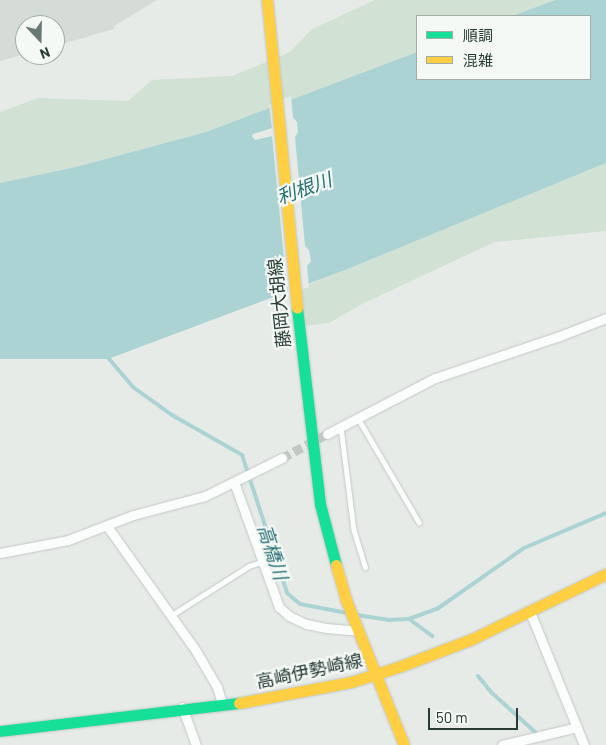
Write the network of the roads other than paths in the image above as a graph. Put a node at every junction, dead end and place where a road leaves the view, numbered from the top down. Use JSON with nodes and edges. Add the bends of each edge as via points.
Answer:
{"nodes":[{"id":1,"x":267,"y":0,"type":"edge"},
{"id":2,"x":606,"y":318,"type":"edge"},
{"id":3,"x":358,"y":418,"type":"junction"},
{"id":4,"x":341,"y":427,"type":"junction"},
{"id":5,"x":327,"y":434,"type":"tunnel mouth"},
{"id":6,"x":282,"y":458,"type":"tunnel mouth"},
{"id":7,"x":238,"y":480,"type":"junction"},
{"id":8,"x":419,"y":522,"type":"dead end"},
{"id":9,"x":107,"y":526,"type":"junction"},
{"id":10,"x":0,"y":553,"type":"edge"},
{"id":11,"x":261,"y":562,"type":"junction"},
{"id":12,"x":365,"y":567,"type":"dead end"},
{"id":13,"x":606,"y":574,"type":"edge"},
{"id":14,"x":530,"y":612,"type":"junction"},
{"id":15,"x":172,"y":615,"type":"junction"},
{"id":16,"x":356,"y":628,"type":"junction"},
{"id":17,"x":376,"y":675,"type":"junction"},
{"id":18,"x":222,"y":704,"type":"junction"},
{"id":19,"x":182,"y":708,"type":"junction"},
{"id":20,"x":577,"y":727,"type":"junction"},
{"id":21,"x":0,"y":731,"type":"edge"},
{"id":22,"x":196,"y":745,"type":"edge"},
{"id":23,"x":404,"y":745,"type":"edge"},
{"id":24,"x":502,"y":745,"type":"edge"},
{"id":25,"x":584,"y":745,"type":"edge"}],
"edges":[{"from":1,"to":16,"type":"main road","name":"藤岡大胡線","via":[[305,390],[320,504]]},
{"from":2,"to":3,"type":"street","via":[[434,378]]},
{"from":3,"to":4,"type":"street"},
{"from":3,"to":8,"type":"lane"},
{"from":4,"to":5,"type":"street"},
{"from":4,"to":12,"type":"lane","via":[[351,513]]},
{"from":6,"to":7,"type":"street"},
{"from":7,"to":9,"type":"street","via":[[205,496]]},
{"from":7,"to":11,"type":"street"},
{"from":9,"to":10,"type":"street","via":[[68,540]]},
{"from":9,"to":15,"type":"street"},
{"from":11,"to":15,"type":"lane","via":[[249,566]]},
{"from":11,"to":16,"type":"street","via":[[275,602],[289,616],[326,628]]},
{"from":13,"to":14,"type":"main road","name":"高崎伊勢崎線"},
{"from":14,"to":17,"type":"main road","name":"高崎伊勢崎線","via":[[455,646]]},
{"from":14,"to":20,"type":"street"},
{"from":15,"to":18,"type":"street","via":[[215,682]]},
{"from":16,"to":17,"type":"main road"},
{"from":17,"to":18,"type":"main road","name":"高崎伊勢崎線","via":[[298,694]]},
{"from":17,"to":23,"type":"main road"},
{"from":18,"to":19,"type":"main road","name":"高崎伊勢崎線"},
{"from":19,"to":21,"type":"main road","name":"高崎伊勢崎線"},
{"from":19,"to":22,"type":"street"},
{"from":20,"to":24,"type":"street"},
{"from":20,"to":25,"type":"street"}]}
